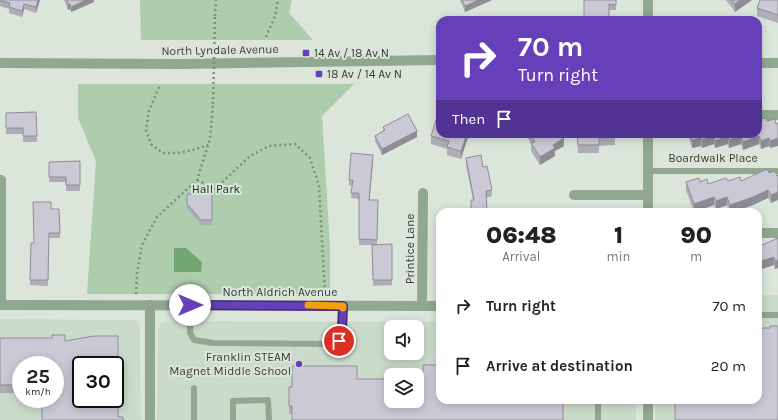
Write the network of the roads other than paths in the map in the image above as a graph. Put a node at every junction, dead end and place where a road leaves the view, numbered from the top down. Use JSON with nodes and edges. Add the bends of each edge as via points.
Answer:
{"nodes":[{"id":1,"x":648,"y":0,"type":"edge"},
{"id":2,"x":648,"y":16,"type":"edge"},
{"id":3,"x":436,"y":60,"type":"edge"},
{"id":4,"x":0,"y":63,"type":"edge"},
{"id":5,"x":762,"y":63,"type":"edge"},
{"id":6,"x":778,"y":63,"type":"edge"},
{"id":7,"x":762,"y":115,"type":"edge"},
{"id":8,"x":778,"y":115,"type":"edge"},
{"id":9,"x":648,"y":138,"type":"edge"},
{"id":10,"x":648,"y":171,"type":"junction"},
{"id":11,"x":778,"y":171,"type":"edge"},
{"id":12,"x":1,"y":180,"type":"edge"},
{"id":13,"x":423,"y":193,"type":"dead end"},
{"id":14,"x":574,"y":195,"type":"dead end"},
{"id":15,"x":648,"y":195,"type":"junction"},
{"id":16,"x":648,"y":208,"type":"edge"},
{"id":17,"x":762,"y":233,"type":"edge"},
{"id":18,"x":778,"y":233,"type":"edge"},
{"id":19,"x":0,"y":305,"type":"edge"},
{"id":20,"x":150,"y":305,"type":"junction"},
{"id":21,"x":190,"y":305,"type":"junction"},
{"id":22,"x":343,"y":306,"type":"junction"},
{"id":23,"x":422,"y":306,"type":"junction"},
{"id":24,"x":436,"y":306,"type":"edge"},
{"id":25,"x":762,"y":315,"type":"edge"},
{"id":26,"x":778,"y":315,"type":"edge"},
{"id":27,"x":194,"y":388,"type":"dead end"},
{"id":28,"x":598,"y":404,"type":"edge"},
{"id":29,"x":648,"y":404,"type":"edge"},
{"id":30,"x":150,"y":420,"type":"edge"},
{"id":31,"x":194,"y":420,"type":"edge"},
{"id":32,"x":233,"y":420,"type":"edge"},
{"id":33,"x":269,"y":420,"type":"edge"},
{"id":34,"x":598,"y":420,"type":"edge"},
{"id":35,"x":648,"y":420,"type":"edge"}],
"edges":[{"from":1,"to":2,"type":"street"},
{"from":3,"to":4,"type":"street","name":"North Lyndale Avenue","via":[[181,64]]},
{"from":5,"to":6,"type":"street"},
{"from":7,"to":8,"type":"street"},
{"from":9,"to":10,"type":"street"},
{"from":10,"to":11,"type":"lane","name":"Boardwalk Place"},
{"from":10,"to":15,"type":"street"},
{"from":12,"to":19,"type":"street"},
{"from":13,"to":23,"type":"street","name":"Printice Lane"},
{"from":14,"to":15,"type":"street"},
{"from":15,"to":16,"type":"street"},
{"from":17,"to":18,"type":"street"},
{"from":19,"to":20,"type":"street","name":"North Aldrich Avenue"},
{"from":20,"to":21,"type":"street","name":"North Aldrich Avenue"},
{"from":20,"to":30,"type":"street"},
{"from":21,"to":22,"type":"street","name":"North Aldrich Avenue"},
{"from":21,"to":22,"type":"lane","via":[[190,333],[194,340],[213,343],[330,344],[339,341]]},
{"from":22,"to":23,"type":"street","name":"North Aldrich Avenue"},
{"from":23,"to":24,"type":"street","name":"North Aldrich Avenue"},
{"from":25,"to":26,"type":"lane"},
{"from":27,"to":31,"type":"lane"},
{"from":28,"to":34,"type":"lane"},
{"from":29,"to":35,"type":"street"},
{"from":32,"to":33,"type":"lane","via":[[233,401],[268,400]]}]}
